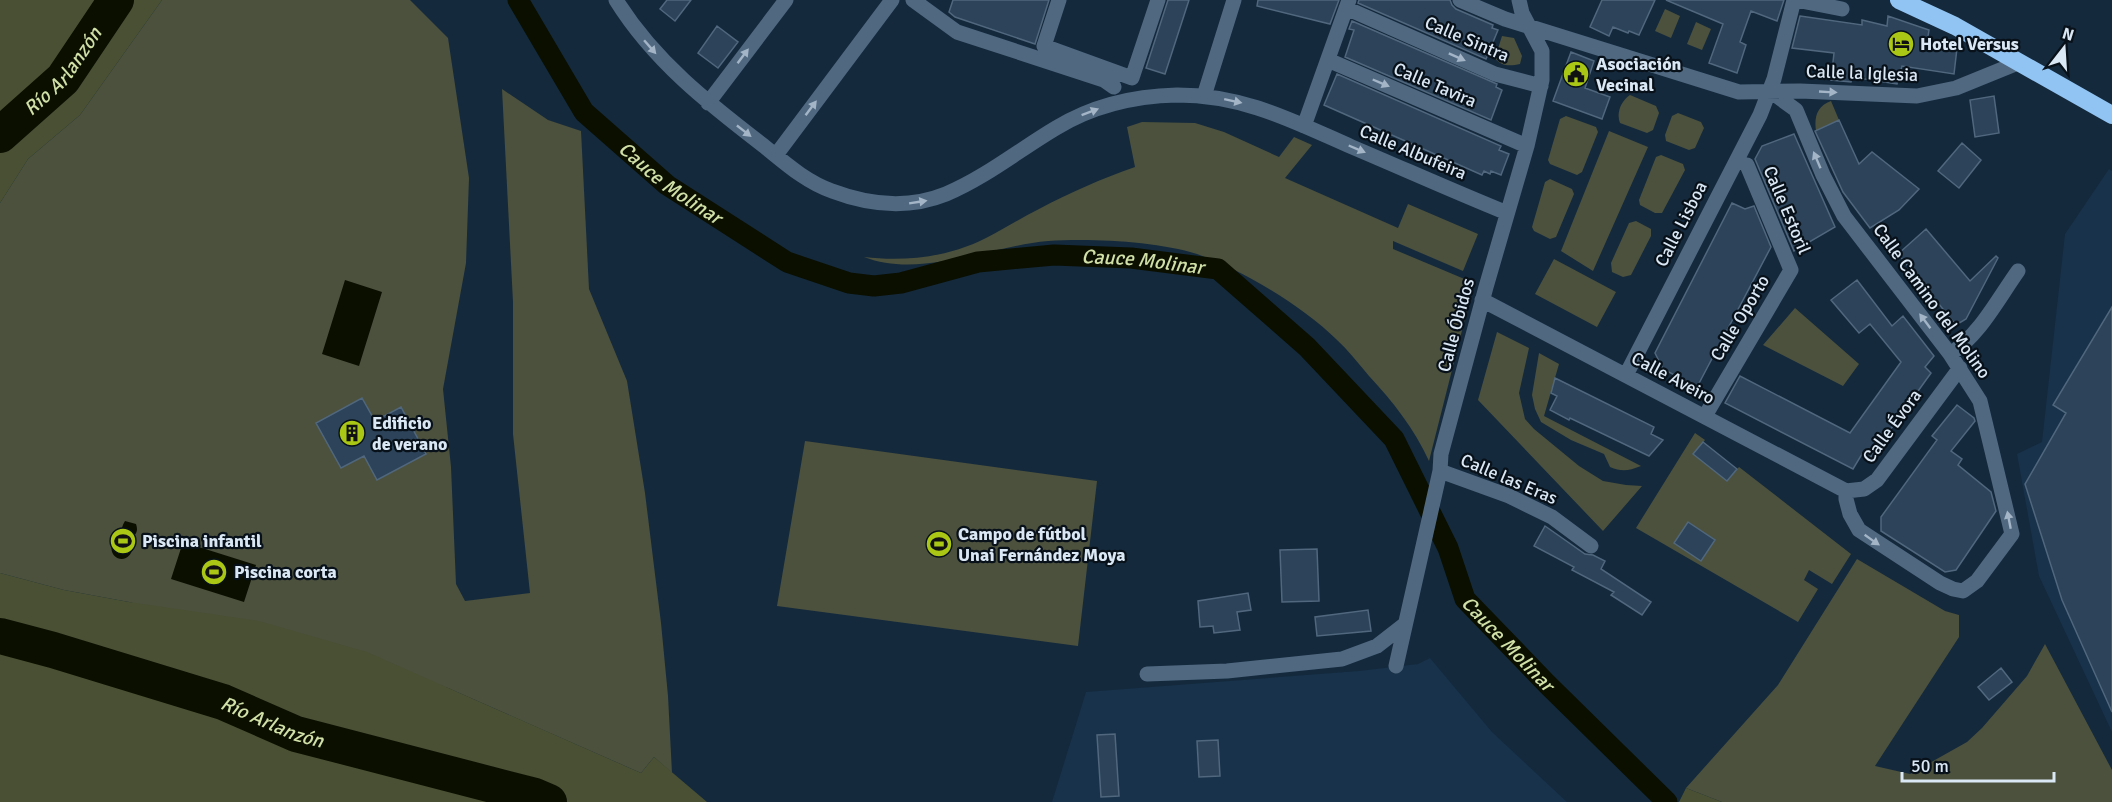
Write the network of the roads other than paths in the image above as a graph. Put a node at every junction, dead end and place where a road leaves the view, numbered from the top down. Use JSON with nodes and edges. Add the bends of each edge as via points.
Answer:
{"nodes":[{"id":1,"x":616,"y":0,"type":"edge"},
{"id":2,"x":786,"y":0,"type":"edge"},
{"id":3,"x":892,"y":0,"type":"edge"},
{"id":4,"x":914,"y":0,"type":"edge"},
{"id":5,"x":1059,"y":0,"type":"edge"},
{"id":6,"x":1158,"y":0,"type":"edge"},
{"id":7,"x":1234,"y":0,"type":"edge"},
{"id":8,"x":1460,"y":0,"type":"edge"},
{"id":9,"x":1519,"y":0,"type":"edge"},
{"id":10,"x":1795,"y":0,"type":"edge"},
{"id":11,"x":1899,"y":0,"type":"edge"},
{"id":12,"x":1348,"y":4,"type":"edge"},
{"id":13,"x":1842,"y":9,"type":"dead end"},
{"id":14,"x":1528,"y":26,"type":"junction"},
{"id":15,"x":1328,"y":60,"type":"junction"},
{"id":16,"x":2020,"y":62,"type":"junction"},
{"id":17,"x":1541,"y":86,"type":"junction"},
{"id":18,"x":1114,"y":87,"type":"dead end"},
{"id":19,"x":1770,"y":91,"type":"junction"},
{"id":20,"x":1204,"y":96,"type":"junction"},
{"id":21,"x":708,"y":103,"type":"junction"},
{"id":22,"x":2112,"y":115,"type":"edge"},
{"id":23,"x":1304,"y":126,"type":"junction"},
{"id":24,"x":1527,"y":146,"type":"junction"},
{"id":25,"x":776,"y":155,"type":"junction"},
{"id":26,"x":1747,"y":165,"type":"dead end"},
{"id":27,"x":1507,"y":213,"type":"junction"},
{"id":28,"x":1791,"y":270,"type":"joint"},
{"id":29,"x":2018,"y":271,"type":"dead end"},
{"id":30,"x":1482,"y":300,"type":"junction"},
{"id":31,"x":1950,"y":354,"type":"junction"},
{"id":32,"x":1960,"y":368,"type":"junction"},
{"id":33,"x":1626,"y":375,"type":"junction"},
{"id":34,"x":1705,"y":416,"type":"junction"},
{"id":35,"x":1440,"y":471,"type":"junction"},
{"id":36,"x":1846,"y":491,"type":"junction"},
{"id":37,"x":1591,"y":546,"type":"dead end"},
{"id":38,"x":1404,"y":625,"type":"junction"},
{"id":39,"x":1396,"y":666,"type":"dead end"},
{"id":40,"x":1147,"y":674,"type":"dead end"}],
"edges":[{"from":1,"to":21,"type":"street","name":"Calle Albufeira","one_way":true,"via":[[647,44]]},
{"from":21,"to":2,"type":"street","one_way":true},
{"from":25,"to":3,"type":"street","one_way":true},
{"from":4,"to":18,"type":"street","via":[[957,32],[1104,80]]},
{"from":5,"to":6,"type":"street","via":[[1044,46],[1132,78]]},
{"from":7,"to":20,"type":"street"},
{"from":8,"to":14,"type":"street","name":"Calle la Iglesia"},
{"from":9,"to":14,"type":"street","name":"Calle Óbidos"},
{"from":10,"to":13,"type":"street","name":"Calle la Iglesia"},
{"from":10,"to":19,"type":"street","name":"Calle la Iglesia"},
{"from":11,"to":16,"type":"highway"},
{"from":12,"to":15,"type":"street"},
{"from":12,"to":17,"type":"street","name":"Calle Sintra","one_way":true,"via":[[1485,70]]},
{"from":14,"to":17,"type":"street","name":"Calle Óbidos","via":[[1542,51]]},
{"from":14,"to":19,"type":"street","name":"Calle la Iglesia","via":[[1739,92]]},
{"from":15,"to":23,"type":"street"},
{"from":15,"to":24,"type":"street","name":"Calle Tavira","one_way":true},
{"from":19,"to":16,"type":"street","name":"Calle la Iglesia","one_way":true,"via":[[1934,94]]},
{"from":16,"to":22,"type":"highway"},
{"from":17,"to":24,"type":"street","name":"Calle Óbidos"},
{"from":31,"to":19,"type":"street","name":"Calle Camino del Molino","one_way":true,"via":[[1844,216],[1796,110]]},
{"from":19,"to":33,"type":"street","name":"Calle Lisboa"},
{"from":20,"to":23,"type":"street","name":"Calle Albufeira","one_way":true,"via":[[1262,108]]},
{"from":25,"to":20,"type":"street","name":"Calle Albufeira","one_way":true,"via":[[830,190],[872,202],[911,204],[961,187],[1058,127],[1098,108],[1145,97]]},
{"from":21,"to":25,"type":"street","name":"Calle Albufeira","one_way":true},
{"from":23,"to":27,"type":"street","name":"Calle Albufeira","one_way":true},
{"from":24,"to":27,"type":"street","name":"Calle Óbidos"},
{"from":26,"to":28,"type":"street","name":"Calle Estoril"},
{"from":27,"to":30,"type":"street","name":"Calle Óbidos"},
{"from":28,"to":34,"type":"street","name":"Calle Oporto"},
{"from":29,"to":31,"type":"street","via":[[1975,331]]},
{"from":30,"to":33,"type":"street","name":"Calle Aveiro"},
{"from":30,"to":35,"type":"street","name":"Calle Óbidos","via":[[1441,454]]},
{"from":31,"to":32,"type":"street","name":"Calle Camino del Molino"},
{"from":32,"to":36,"type":"street","name":"Calle Évora","via":[[1877,480],[1864,489]]},
{"from":36,"to":32,"type":"street","name":"Calle Camino del Molino","one_way":true,"via":[[1850,514],[1866,536],[1953,590],[1963,591],[1977,581],[2012,534],[1980,400]]},
{"from":33,"to":34,"type":"street","name":"Calle Aveiro"},
{"from":34,"to":36,"type":"street","name":"Calle Aveiro"},
{"from":35,"to":37,"type":"street","name":"Calle las Eras","via":[[1509,496],[1552,518]]},
{"from":35,"to":38,"type":"street","name":"Calle Óbidos"},
{"from":38,"to":39,"type":"street","name":"Calle Óbidos"},
{"from":38,"to":40,"type":"street","via":[[1377,646],[1342,659]]}]}
